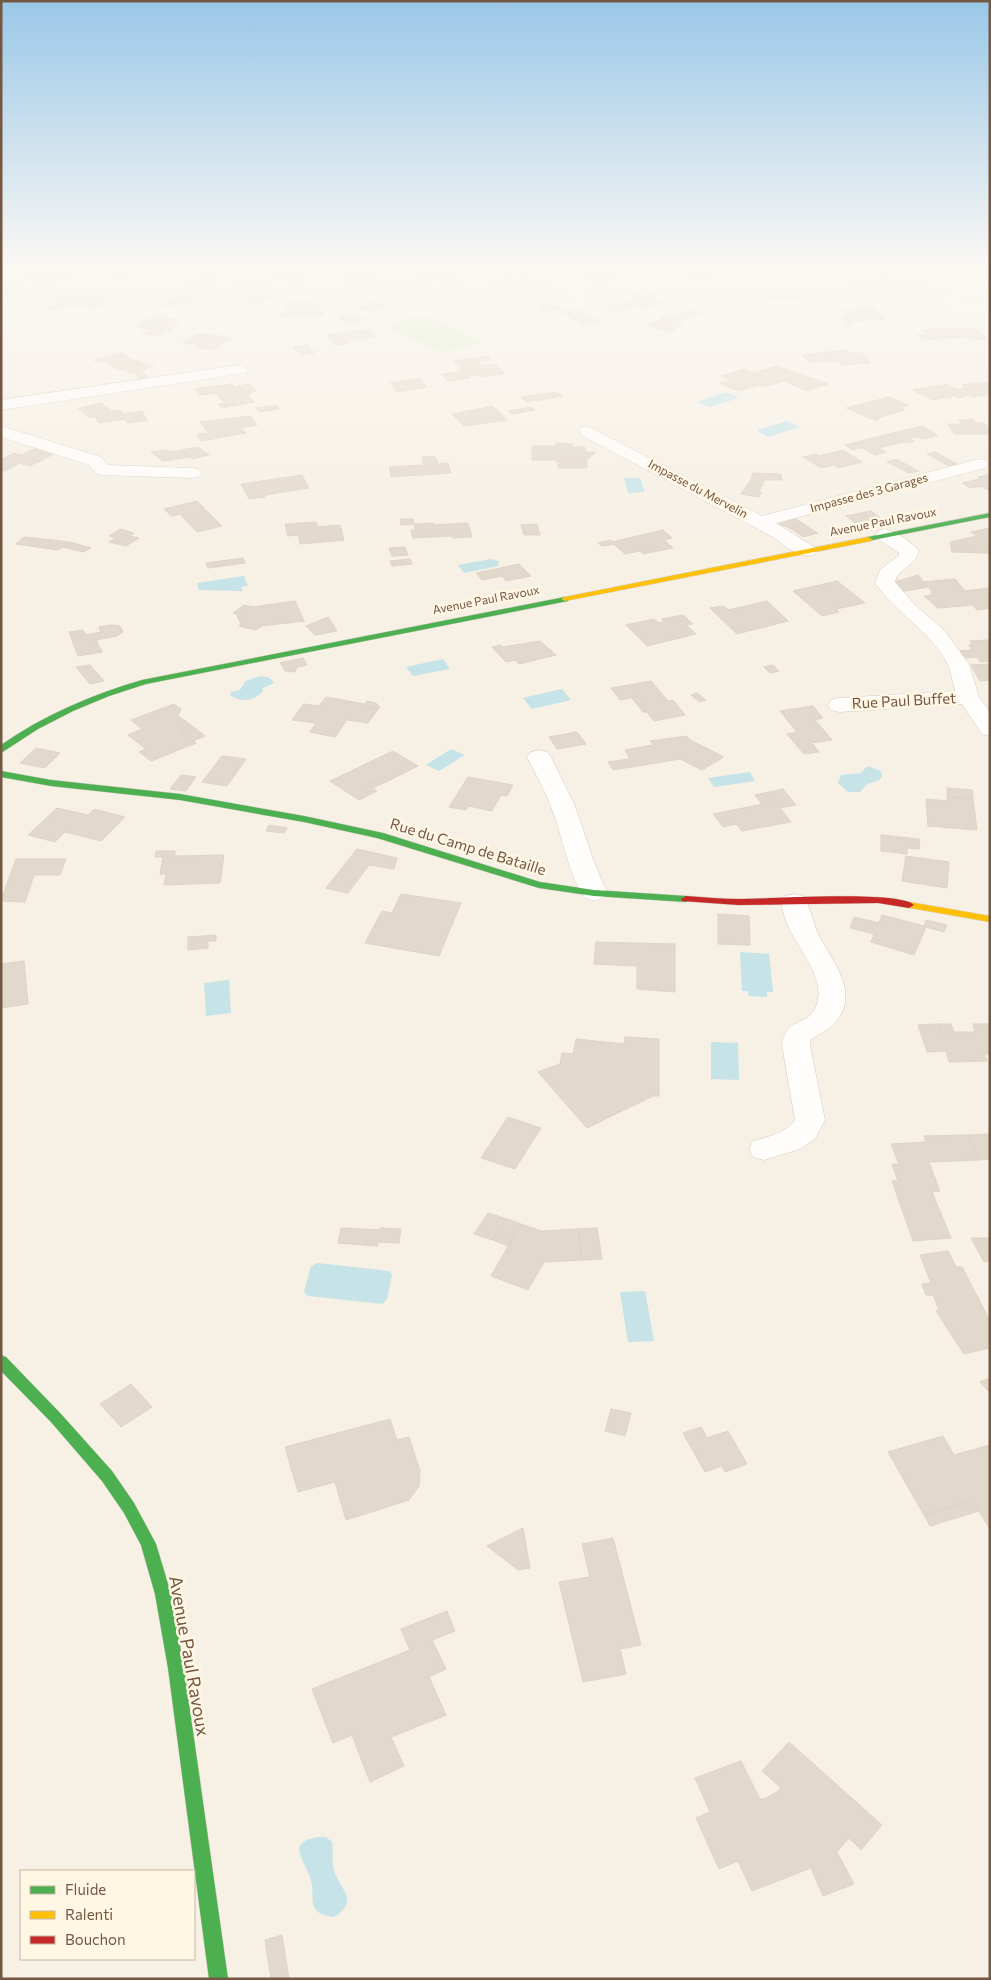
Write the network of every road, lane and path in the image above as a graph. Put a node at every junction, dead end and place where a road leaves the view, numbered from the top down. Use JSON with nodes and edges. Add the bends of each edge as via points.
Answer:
{"nodes":[{"id":1,"x":240,"y":370,"type":"dead end"},
{"id":2,"x":1,"y":405,"type":"edge"},
{"id":3,"x":587,"y":431,"type":"dead end"},
{"id":4,"x":1,"y":432,"type":"edge"},
{"id":5,"x":979,"y":464,"type":"dead end"},
{"id":6,"x":192,"y":473,"type":"dead end"},
{"id":7,"x":990,"y":515,"type":"edge"},
{"id":8,"x":760,"y":522,"type":"junction"},
{"id":9,"x":885,"y":535,"type":"junction"},
{"id":10,"x":807,"y":551,"type":"junction"},
{"id":11,"x":968,"y":697,"type":"junction"},
{"id":12,"x":839,"y":705,"type":"dead end"},
{"id":13,"x":990,"y":729,"type":"edge"},
{"id":14,"x":1,"y":750,"type":"edge"},
{"id":15,"x":539,"y":757,"type":"dead end"},
{"id":16,"x":1,"y":774,"type":"edge"},
{"id":17,"x":594,"y":893,"type":"junction"},
{"id":18,"x":794,"y":902,"type":"junction"},
{"id":19,"x":990,"y":918,"type":"edge"},
{"id":20,"x":764,"y":1149,"type":"dead end"},
{"id":21,"x":1,"y":1361,"type":"edge"},
{"id":22,"x":218,"y":1979,"type":"edge"}],
"edges":[{"from":1,"to":2,"type":"street"},
{"from":3,"to":8,"type":"street","name":"Impasse du Mervelin"},
{"from":4,"to":6,"type":"street","via":[[94,462],[103,470]]},
{"from":5,"to":8,"type":"street","name":"Impasse des 3 Garages"},
{"from":7,"to":9,"type":"street","name":"Avenue Paul Ravoux"},
{"from":8,"to":10,"type":"street","name":"Impasse du Mervelin"},
{"from":9,"to":10,"type":"street","name":"Avenue Paul Ravoux"},
{"from":9,"to":11,"type":"street","name":"Rue Paul Buffet","via":[[909,551],[908,558],[887,574],[885,583],[937,634],[958,664]]},
{"from":10,"to":14,"type":"street","name":"Avenue Paul Ravoux","via":[[127,686],[62,710],[22,733]]},
{"from":11,"to":12,"type":"street","name":"Rue Paul Buffet"},
{"from":11,"to":13,"type":"street","name":"Rue Paul Buffet"},
{"from":15,"to":17,"type":"street","via":[[563,806]]},
{"from":16,"to":17,"type":"street","name":"Rue du Camp de Bataille","via":[[51,783],[180,797],[304,819],[379,835],[539,885]]},
{"from":17,"to":18,"type":"street","name":"Rue du Camp de Bataille","via":[[738,902]]},
{"from":18,"to":19,"type":"street","name":"Rue du Camp de Bataille","via":[[878,900]]},
{"from":18,"to":20,"type":"street","via":[[801,927],[826,970],[832,1003],[824,1018],[797,1035],[796,1045],[810,1120],[804,1131],[789,1141]]},
{"from":21,"to":22,"type":"street","name":"Avenue Paul Ravoux","via":[[107,1476],[148,1544],[163,1594],[176,1668]]}]}
